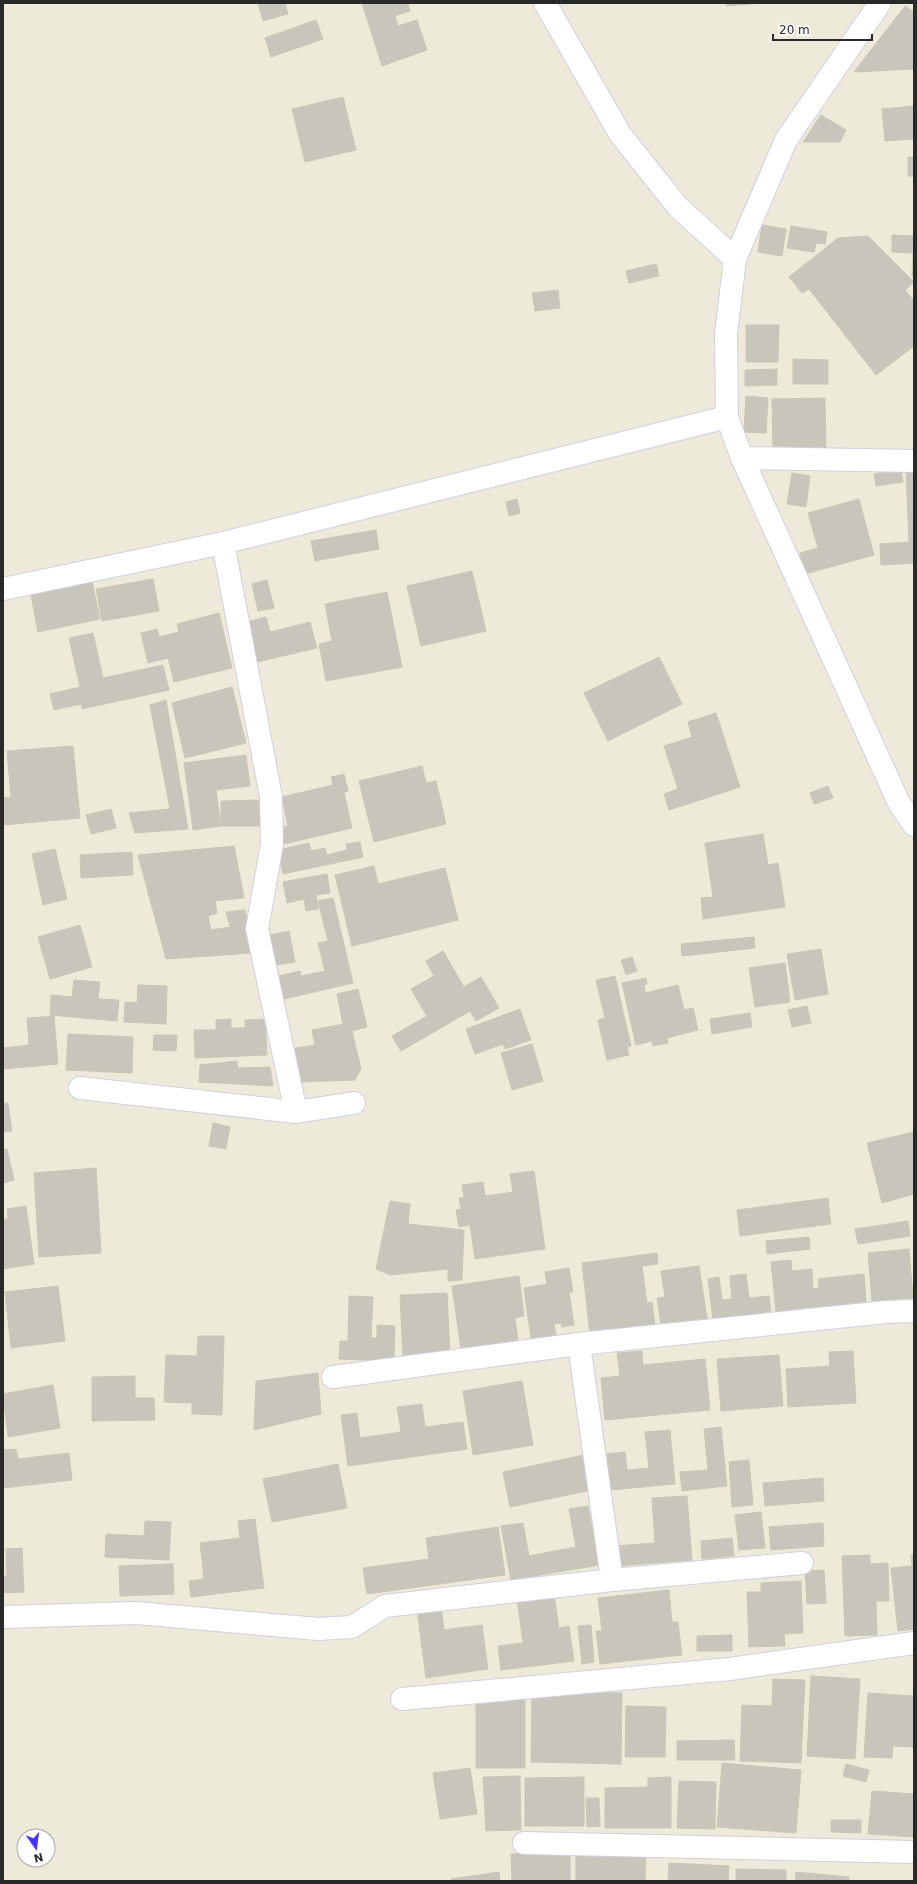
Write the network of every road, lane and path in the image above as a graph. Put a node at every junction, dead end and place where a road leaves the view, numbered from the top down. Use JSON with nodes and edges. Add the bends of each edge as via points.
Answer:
{"nodes":[{"id":1,"x":545,"y":3,"type":"edge"},
{"id":2,"x":880,"y":3,"type":"edge"},
{"id":3,"x":735,"y":259,"type":"junction"},
{"id":4,"x":727,"y":417,"type":"junction"},
{"id":5,"x":742,"y":458,"type":"junction"},
{"id":6,"x":914,"y":461,"type":"edge"},
{"id":7,"x":222,"y":543,"type":"junction"},
{"id":8,"x":3,"y":589,"type":"edge"},
{"id":9,"x":914,"y":825,"type":"edge"},
{"id":10,"x":80,"y":1088,"type":"dead end"},
{"id":11,"x":354,"y":1103,"type":"dead end"},
{"id":12,"x":296,"y":1112,"type":"junction"},
{"id":13,"x":914,"y":1311,"type":"edge"},
{"id":14,"x":579,"y":1344,"type":"junction"},
{"id":15,"x":333,"y":1377,"type":"dead end"},
{"id":16,"x":802,"y":1563,"type":"dead end"},
{"id":17,"x":612,"y":1580,"type":"junction"},
{"id":18,"x":3,"y":1618,"type":"edge"},
{"id":19,"x":914,"y":1643,"type":"edge"},
{"id":20,"x":402,"y":1699,"type":"dead end"},
{"id":21,"x":524,"y":1843,"type":"dead end"},
{"id":22,"x":914,"y":1852,"type":"edge"}],
"edges":[{"from":1,"to":3,"type":"street","via":[[620,134],[678,207]]},
{"from":2,"to":3,"type":"street","via":[[786,140]]},
{"from":3,"to":4,"type":"street","via":[[726,334]]},
{"from":4,"to":5,"type":"street"},
{"from":4,"to":7,"type":"street"},
{"from":5,"to":6,"type":"street"},
{"from":5,"to":9,"type":"street","via":[[899,803]]},
{"from":7,"to":8,"type":"street"},
{"from":7,"to":12,"type":"street","via":[[271,797],[272,844],[257,929]]},
{"from":10,"to":12,"type":"street"},
{"from":11,"to":12,"type":"street"},
{"from":13,"to":14,"type":"street"},
{"from":14,"to":15,"type":"street"},
{"from":14,"to":17,"type":"street"},
{"from":16,"to":17,"type":"street"},
{"from":17,"to":18,"type":"street","via":[[385,1606],[352,1627],[325,1629],[136,1613]]},
{"from":19,"to":20,"type":"street","via":[[730,1669]]},
{"from":21,"to":22,"type":"street"}]}
